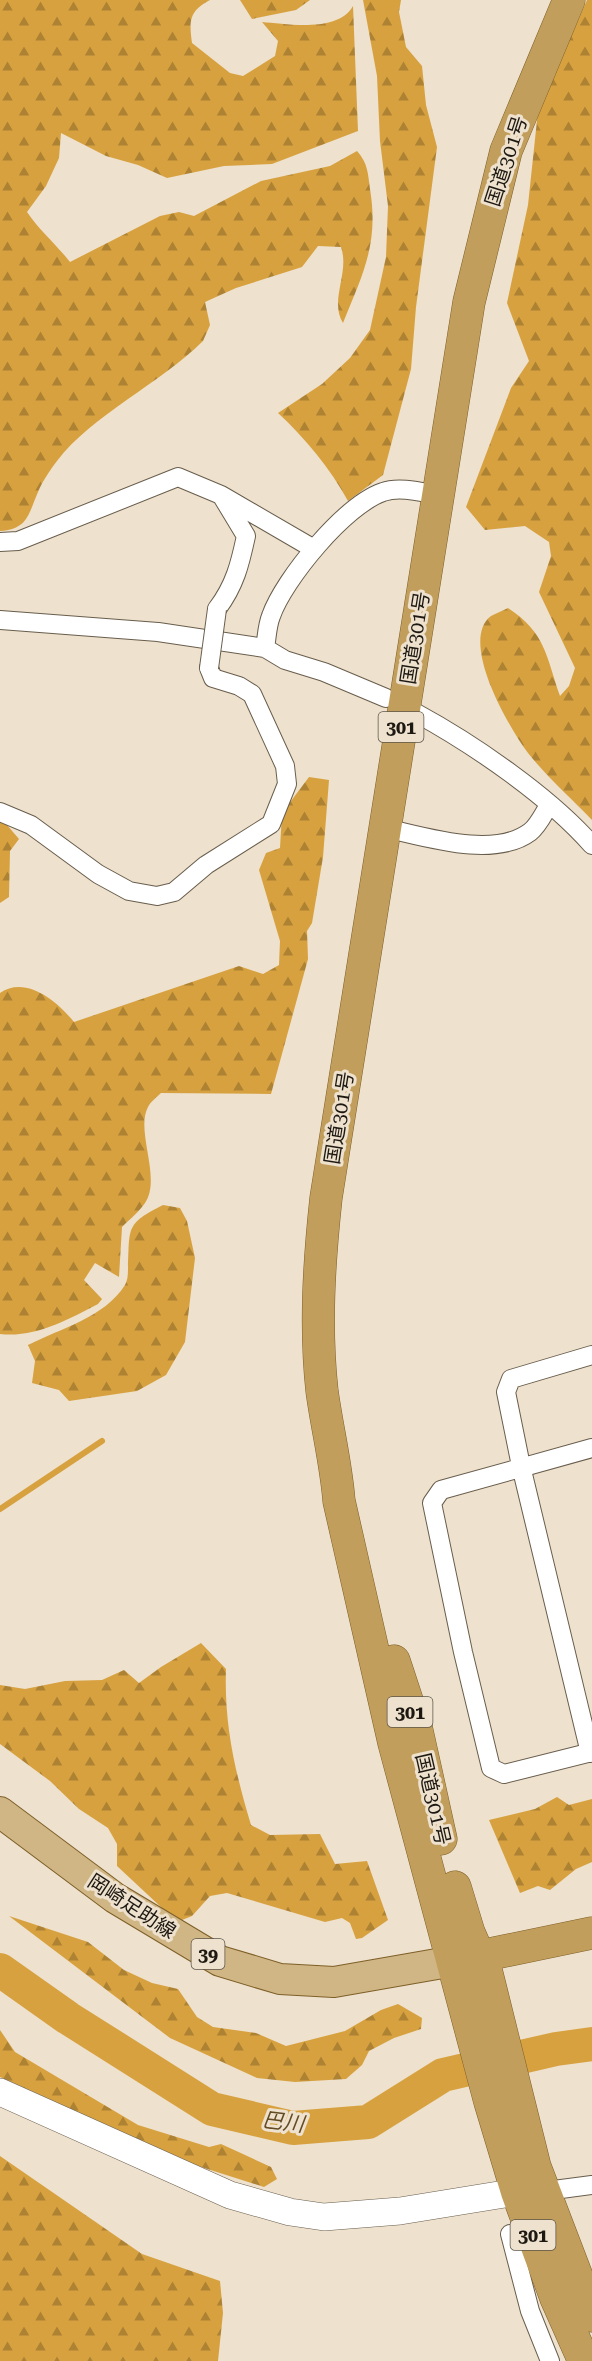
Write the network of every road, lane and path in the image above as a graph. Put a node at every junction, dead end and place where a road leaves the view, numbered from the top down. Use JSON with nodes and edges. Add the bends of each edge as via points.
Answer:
{"nodes":[{"id":1,"x":569,"y":0,"type":"edge"},
{"id":2,"x":221,"y":495,"type":"junction"},
{"id":3,"x":437,"y":495,"type":"junction"},
{"id":4,"x":0,"y":542,"type":"edge"},
{"id":5,"x":314,"y":549,"type":"junction"},
{"id":6,"x":0,"y":620,"type":"edge"},
{"id":7,"x":265,"y":648,"type":"junction"},
{"id":8,"x":386,"y":698,"type":"dead end"},
{"id":9,"x":416,"y":712,"type":"dead end"},
{"id":10,"x":549,"y":806,"type":"junction"},
{"id":11,"x":0,"y":812,"type":"edge"},
{"id":12,"x":385,"y":828,"type":"junction"},
{"id":13,"x":592,"y":845,"type":"edge"},
{"id":14,"x":592,"y":1355,"type":"edge"},
{"id":15,"x":592,"y":1448,"type":"edge"},
{"id":16,"x":520,"y":1466,"type":"junction"},
{"id":17,"x":591,"y":1753,"type":"edge"},
{"id":18,"x":0,"y":1812,"type":"edge"},
{"id":19,"x":592,"y":1933,"type":"edge"},
{"id":20,"x":470,"y":1968,"type":"junction"},
{"id":21,"x":0,"y":2092,"type":"edge"},
{"id":22,"x":527,"y":2181,"type":"junction"},
{"id":23,"x":592,"y":2185,"type":"edge"},
{"id":24,"x":510,"y":2234,"type":"dead end"},
{"id":25,"x":543,"y":2305,"type":"junction"},
{"id":26,"x":592,"y":2316,"type":"edge"},
{"id":27,"x":550,"y":2361,"type":"edge"},
{"id":28,"x":584,"y":2361,"type":"edge"}],
"edges":[{"from":1,"to":3,"type":"highway","name":"国道301号","number":"301","via":[[503,162],[469,302]]},
{"from":2,"to":4,"type":"street","via":[[178,477],[18,541]]},
{"from":2,"to":5,"type":"street"},
{"from":2,"to":11,"type":"street","bridge":true,"via":[[246,536],[239,572],[217,609],[209,668],[213,678],[252,694],[285,766],[287,784],[272,824],[206,865],[174,892],[157,896],[129,891],[98,874],[31,825]]},
{"from":3,"to":5,"type":"street","via":[[384,491],[363,502]]},
{"from":3,"to":12,"type":"highway","name":"国道301号","number":"301"},
{"from":5,"to":7,"type":"street","via":[[286,587],[271,616]]},
{"from":6,"to":7,"type":"street","via":[[158,632]]},
{"from":7,"to":8,"type":"street","via":[[285,660]]},
{"from":9,"to":10,"type":"street","via":[[468,743]]},
{"from":10,"to":12,"type":"street","via":[[531,831],[508,842],[484,846]]},
{"from":10,"to":13,"type":"street"},
{"from":12,"to":20,"type":"highway","name":"国道301号","number":"301","via":[[326,1198],[318,1317],[322,1391],[336,1468],[346,1488],[376,1602],[417,1731],[459,1904]]},
{"from":14,"to":16,"type":"street","via":[[511,1379],[506,1392]]},
{"from":15,"to":16,"type":"street"},
{"from":16,"to":17,"type":"street"},
{"from":16,"to":17,"type":"street","via":[[441,1490],[432,1503],[491,1768],[504,1774]]},
{"from":18,"to":20,"type":"main road","name":"岡崎足助線","number":"39","via":[[115,1898],[220,1961],[280,1979],[334,1982]]},
{"from":19,"to":20,"type":"highway"},
{"from":20,"to":22,"type":"highway","name":"国道301号","number":"301"},
{"from":21,"to":22,"type":"main road","via":[[230,2195],[290,2212],[324,2217],[400,2211]]},
{"from":22,"to":23,"type":"street"},
{"from":22,"to":25,"type":"highway","name":"国道301号","number":"301"},
{"from":22,"to":26,"type":"highway","name":"国道301号","number":"301","via":[[553,2217]]},
{"from":24,"to":25,"type":"street"},
{"from":25,"to":27,"type":"street"},
{"from":25,"to":28,"type":"highway","name":"国道301号","number":"301"}]}
